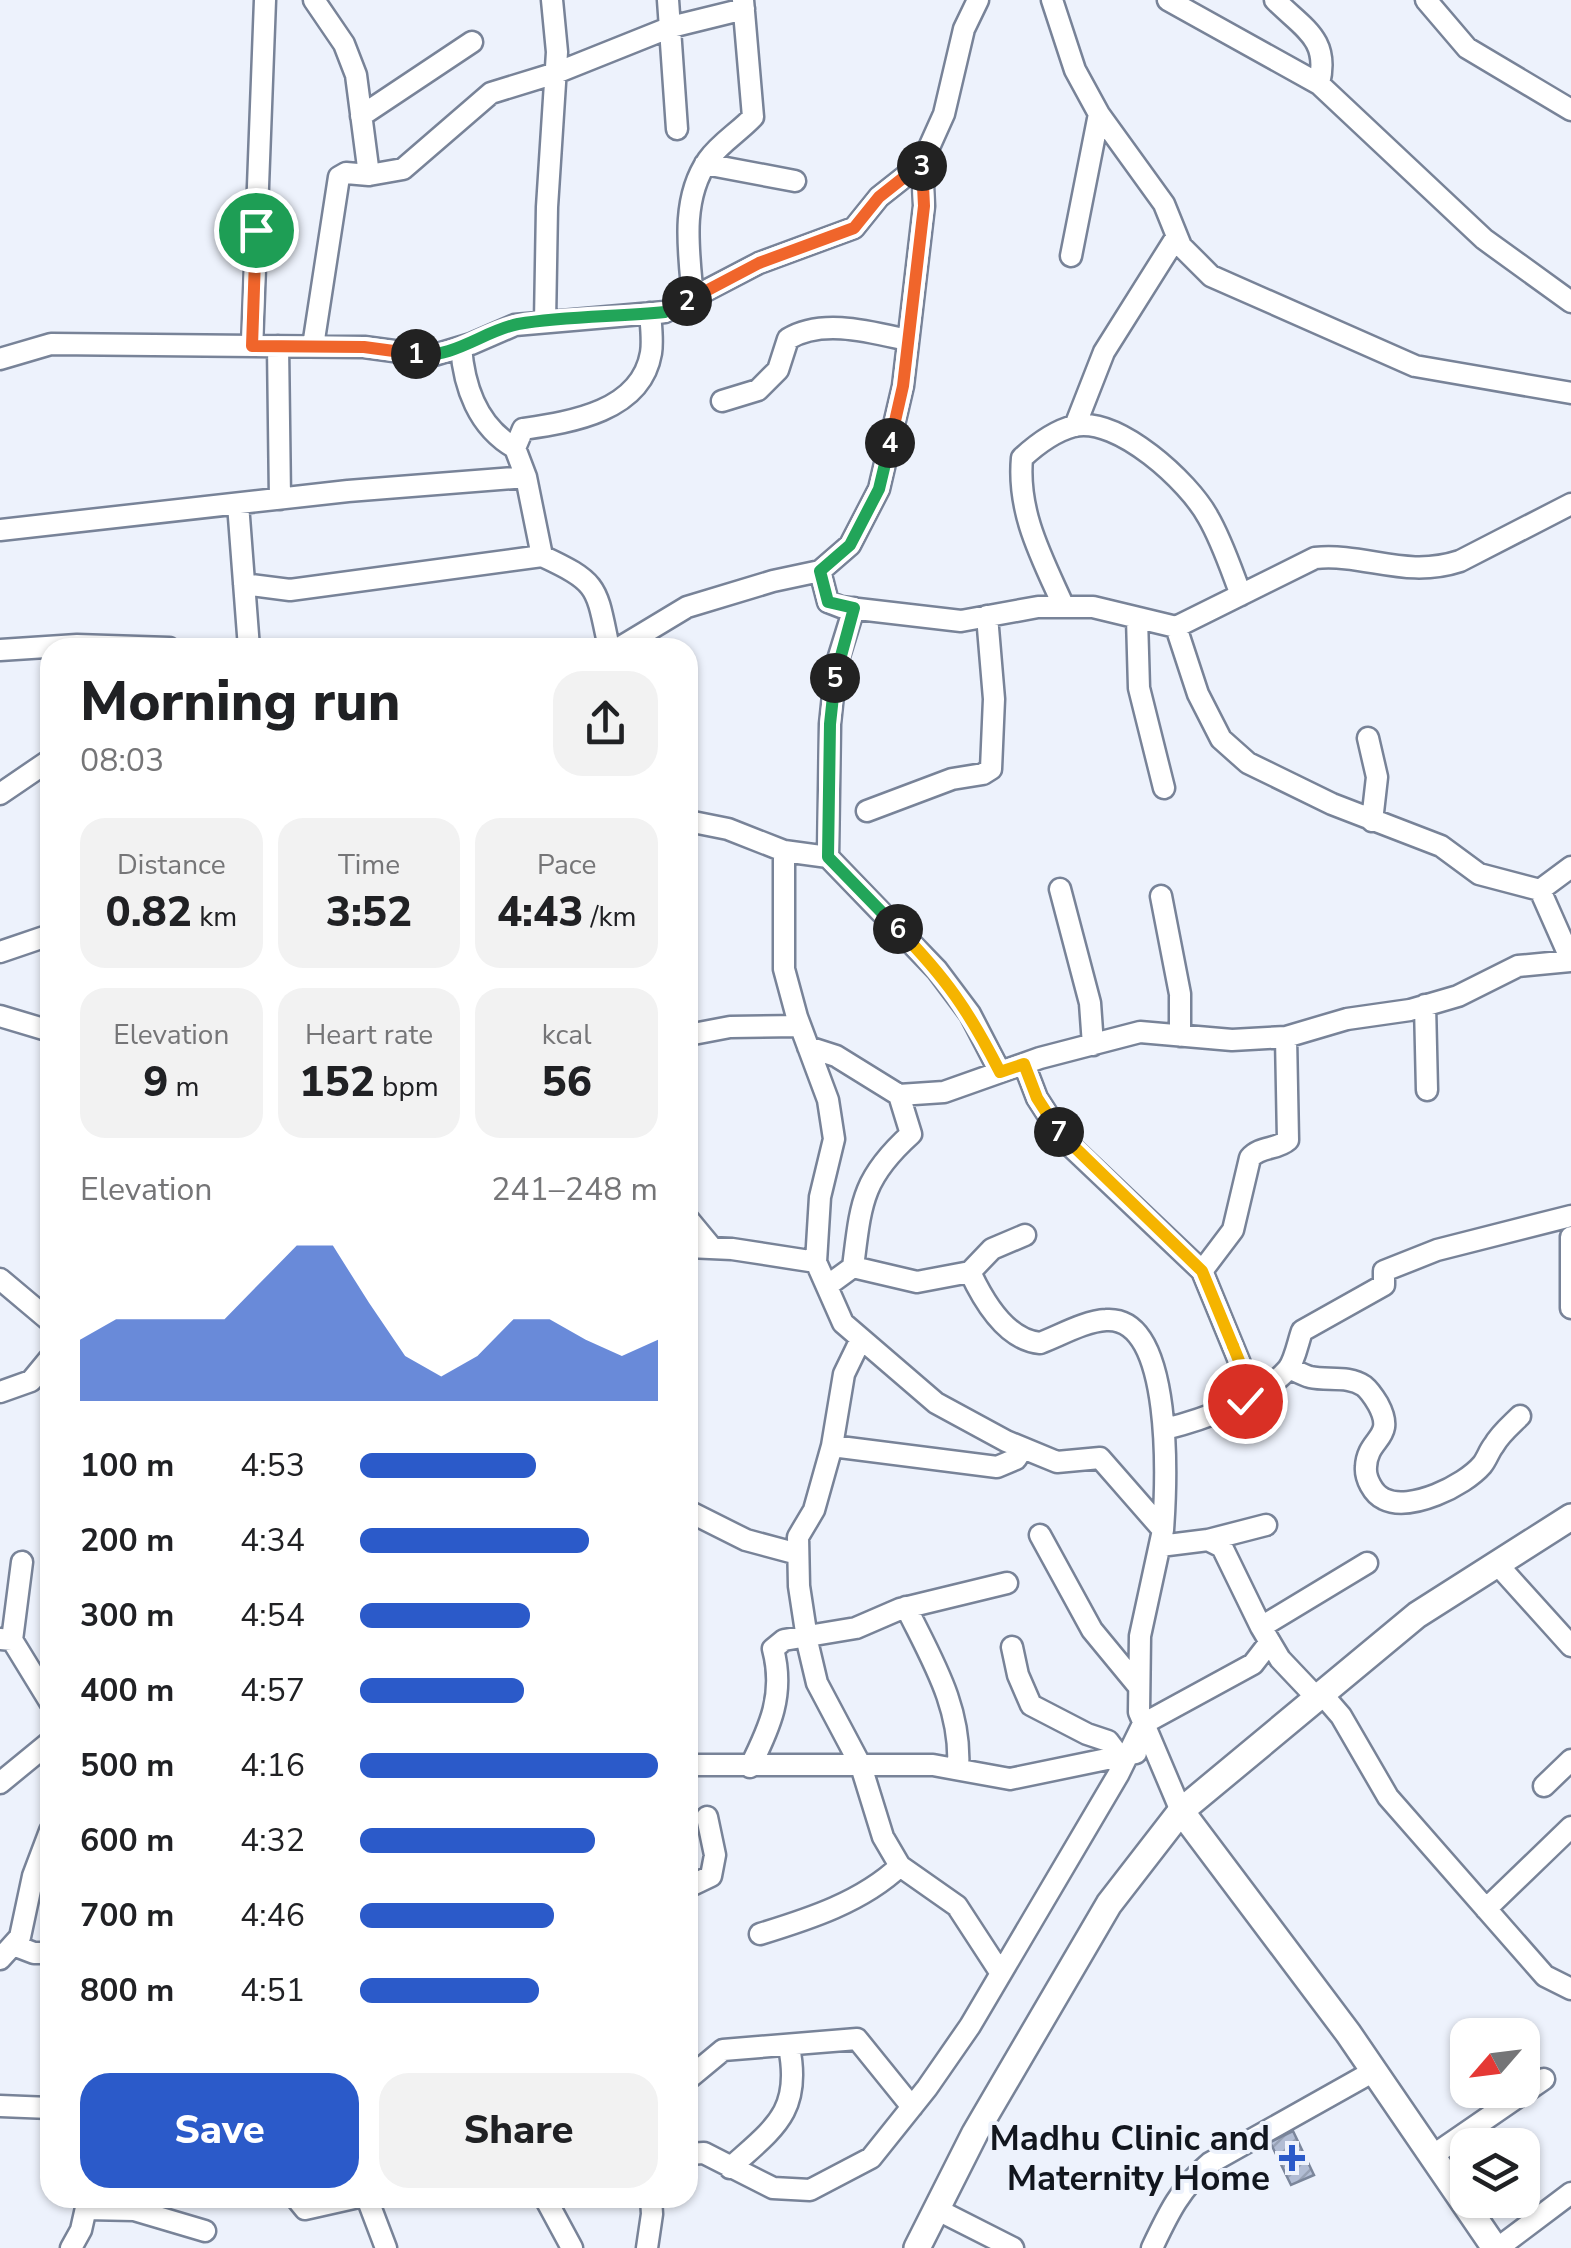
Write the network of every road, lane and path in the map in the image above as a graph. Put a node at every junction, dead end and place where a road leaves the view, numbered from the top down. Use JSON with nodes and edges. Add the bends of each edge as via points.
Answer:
{"nodes":[{"id":1,"x":266,"y":0,"type":"edge"},
{"id":2,"x":314,"y":0,"type":"edge"},
{"id":3,"x":552,"y":0,"type":"edge"},
{"id":4,"x":668,"y":0,"type":"edge"},
{"id":5,"x":978,"y":0,"type":"edge"},
{"id":6,"x":1052,"y":0,"type":"edge"},
{"id":7,"x":1168,"y":0,"type":"edge"},
{"id":8,"x":1275,"y":0,"type":"edge"},
{"id":9,"x":1426,"y":0,"type":"edge"},
{"id":10,"x":744,"y":4,"type":"edge"},
{"id":11,"x":671,"y":27,"type":"junction"},
{"id":12,"x":472,"y":42,"type":"dead end"},
{"id":13,"x":556,"y":73,"type":"junction"},
{"id":14,"x":1319,"y":84,"type":"junction"},
{"id":15,"x":1571,"y":110,"type":"edge"},
{"id":16,"x":1099,"y":114,"type":"junction"},
{"id":17,"x":361,"y":116,"type":"junction"},
{"id":18,"x":676,"y":129,"type":"dead end"},
{"id":19,"x":922,"y":163,"type":"junction"},
{"id":20,"x":705,"y":164,"type":"junction"},
{"id":21,"x":369,"y":175,"type":"junction"},
{"id":22,"x":795,"y":181,"type":"dead end"},
{"id":23,"x":1177,"y":236,"type":"junction"},
{"id":24,"x":1071,"y":256,"type":"dead end"},
{"id":25,"x":1567,"y":293,"type":"edge"},
{"id":26,"x":693,"y":298,"type":"junction"},
{"id":27,"x":650,"y":314,"type":"junction"},
{"id":28,"x":545,"y":322,"type":"junction"},
{"id":29,"x":906,"y":340,"type":"junction"},
{"id":30,"x":252,"y":346,"type":"junction"},
{"id":31,"x":278,"y":346,"type":"junction"},
{"id":32,"x":313,"y":346,"type":"junction"},
{"id":33,"x":461,"y":347,"type":"junction"},
{"id":34,"x":0,"y":358,"type":"edge"},
{"id":35,"x":1571,"y":393,"type":"edge"},
{"id":36,"x":722,"y":402,"type":"dead end"},
{"id":37,"x":1075,"y":426,"type":"junction"},
{"id":38,"x":515,"y":448,"type":"junction"},
{"id":39,"x":526,"y":477,"type":"junction"},
{"id":40,"x":280,"y":499,"type":"junction"},
{"id":41,"x":238,"y":504,"type":"junction"},
{"id":42,"x":1571,"y":504,"type":"edge"},
{"id":43,"x":0,"y":530,"type":"edge"},
{"id":44,"x":542,"y":556,"type":"junction"},
{"id":45,"x":820,"y":571,"type":"junction"},
{"id":46,"x":244,"y":584,"type":"junction"},
{"id":47,"x":1242,"y":595,"type":"junction"},
{"id":48,"x":1064,"y":607,"type":"junction"},
{"id":49,"x":854,"y":608,"type":"junction"},
{"id":50,"x":986,"y":616,"type":"junction"},
{"id":51,"x":1137,"y":618,"type":"junction"},
{"id":52,"x":1176,"y":627,"type":"junction"},
{"id":53,"x":248,"y":638,"type":"edge"},
{"id":54,"x":607,"y":638,"type":"edge"},
{"id":55,"x":636,"y":638,"type":"edge"},
{"id":56,"x":40,"y":649,"type":"edge"},
{"id":57,"x":0,"y":650,"type":"edge"},
{"id":58,"x":1368,"y":738,"type":"dead end"},
{"id":59,"x":40,"y":767,"type":"edge"},
{"id":60,"x":1164,"y":788,"type":"dead end"},
{"id":61,"x":0,"y":794,"type":"edge"},
{"id":62,"x":866,"y":811,"type":"dead end"},
{"id":63,"x":1372,"y":821,"type":"junction"},
{"id":64,"x":698,"y":823,"type":"edge"},
{"id":65,"x":784,"y":852,"type":"junction"},
{"id":66,"x":828,"y":857,"type":"junction"},
{"id":67,"x":1571,"y":867,"type":"edge"},
{"id":68,"x":1060,"y":889,"type":"dead end"},
{"id":69,"x":1540,"y":890,"type":"junction"},
{"id":70,"x":1162,"y":896,"type":"dead end"},
{"id":71,"x":40,"y":938,"type":"edge"},
{"id":72,"x":0,"y":952,"type":"edge"},
{"id":73,"x":1571,"y":961,"type":"edge"},
{"id":74,"x":1425,"y":1006,"type":"junction"},
{"id":75,"x":0,"y":1016,"type":"edge"},
{"id":76,"x":800,"y":1026,"type":"junction"},
{"id":77,"x":40,"y":1027,"type":"edge"},
{"id":78,"x":698,"y":1033,"type":"edge"},
{"id":79,"x":1180,"y":1036,"type":"junction"},
{"id":80,"x":1286,"y":1038,"type":"junction"},
{"id":81,"x":1093,"y":1046,"type":"junction"},
{"id":82,"x":808,"y":1047,"type":"junction"},
{"id":83,"x":1024,"y":1064,"type":"junction"},
{"id":84,"x":1000,"y":1072,"type":"junction"},
{"id":85,"x":1427,"y":1090,"type":"dead end"},
{"id":86,"x":900,"y":1095,"type":"junction"},
{"id":87,"x":1571,"y":1216,"type":"edge"},
{"id":88,"x":698,"y":1231,"type":"edge"},
{"id":89,"x":1025,"y":1235,"type":"dead end"},
{"id":90,"x":1571,"y":1237,"type":"edge"},
{"id":91,"x":698,"y":1247,"type":"edge"},
{"id":92,"x":712,"y":1248,"type":"junction"},
{"id":93,"x":816,"y":1262,"type":"junction"},
{"id":94,"x":853,"y":1268,"type":"junction"},
{"id":95,"x":1202,"y":1271,"type":"junction"},
{"id":96,"x":970,"y":1272,"type":"junction"},
{"id":97,"x":0,"y":1279,"type":"edge"},
{"id":98,"x":827,"y":1286,"type":"junction"},
{"id":99,"x":1571,"y":1308,"type":"edge"},
{"id":100,"x":40,"y":1312,"type":"edge"},
{"id":101,"x":861,"y":1338,"type":"junction"},
{"id":102,"x":1289,"y":1368,"type":"junction"},
{"id":103,"x":40,"y":1370,"type":"edge"},
{"id":104,"x":0,"y":1392,"type":"edge"},
{"id":105,"x":1253,"y":1395,"type":"junction"},
{"id":106,"x":1520,"y":1416,"type":"dead end"},
{"id":107,"x":1165,"y":1429,"type":"junction"},
{"id":108,"x":832,"y":1446,"type":"junction"},
{"id":109,"x":1024,"y":1448,"type":"junction"},
{"id":110,"x":698,"y":1517,"type":"edge"},
{"id":111,"x":1571,"y":1518,"type":"edge"},
{"id":112,"x":1266,"y":1525,"type":"dead end"},
{"id":113,"x":1040,"y":1535,"type":"dead end"},
{"id":114,"x":1162,"y":1538,"type":"junction"},
{"id":115,"x":1208,"y":1540,"type":"junction"},
{"id":116,"x":798,"y":1554,"type":"junction"},
{"id":117,"x":22,"y":1562,"type":"dead end"},
{"id":118,"x":1367,"y":1563,"type":"dead end"},
{"id":119,"x":1498,"y":1565,"type":"junction"},
{"id":120,"x":1006,"y":1583,"type":"dead end"},
{"id":121,"x":906,"y":1607,"type":"junction"},
{"id":122,"x":1265,"y":1634,"type":"junction"},
{"id":123,"x":807,"y":1636,"type":"junction"},
{"id":124,"x":6,"y":1640,"type":"edge"},
{"id":125,"x":1571,"y":1646,"type":"edge"},
{"id":126,"x":1012,"y":1648,"type":"dead end"},
{"id":127,"x":1139,"y":1687,"type":"junction"},
{"id":128,"x":40,"y":1688,"type":"edge"},
{"id":129,"x":1320,"y":1696,"type":"junction"},
{"id":130,"x":1143,"y":1724,"type":"junction"},
{"id":131,"x":40,"y":1750,"type":"edge"},
{"id":132,"x":1153,"y":1750,"type":"junction"},
{"id":133,"x":1123,"y":1756,"type":"junction"},
{"id":134,"x":1571,"y":1760,"type":"edge"},
{"id":135,"x":698,"y":1766,"type":"edge"},
{"id":136,"x":861,"y":1766,"type":"junction"},
{"id":137,"x":750,"y":1768,"type":"junction"},
{"id":138,"x":958,"y":1769,"type":"junction"},
{"id":139,"x":0,"y":1783,"type":"edge"},
{"id":140,"x":1544,"y":1786,"type":"dead end"},
{"id":141,"x":1181,"y":1811,"type":"junction"},
{"id":142,"x":707,"y":1817,"type":"dead end"},
{"id":143,"x":1571,"y":1828,"type":"edge"},
{"id":144,"x":40,"y":1857,"type":"edge"},
{"id":145,"x":900,"y":1866,"type":"junction"},
{"id":146,"x":698,"y":1882,"type":"edge"},
{"id":147,"x":1486,"y":1909,"type":"junction"},
{"id":148,"x":760,"y":1934,"type":"dead end"},
{"id":149,"x":6,"y":1952,"type":"edge"},
{"id":150,"x":40,"y":1953,"type":"edge"},
{"id":151,"x":1000,"y":1972,"type":"junction"},
{"id":152,"x":1571,"y":1989,"type":"edge"},
{"id":153,"x":789,"y":2046,"type":"junction"},
{"id":154,"x":698,"y":2071,"type":"edge"},
{"id":155,"x":1374,"y":2071,"type":"junction"},
{"id":156,"x":1544,"y":2079,"type":"dead end"},
{"id":157,"x":0,"y":2106,"type":"edge"},
{"id":158,"x":912,"y":2107,"type":"junction"},
{"id":159,"x":40,"y":2108,"type":"edge"},
{"id":160,"x":698,"y":2153,"type":"edge"},
{"id":161,"x":1432,"y":2156,"type":"junction"},
{"id":162,"x":730,"y":2168,"type":"junction"},
{"id":163,"x":1571,"y":2193,"type":"edge"},
{"id":164,"x":87,"y":2208,"type":"edge"},
{"id":165,"x":121,"y":2208,"type":"edge"},
{"id":166,"x":372,"y":2208,"type":"edge"},
{"id":167,"x":550,"y":2208,"type":"edge"},
{"id":168,"x":652,"y":2208,"type":"edge"},
{"id":169,"x":936,"y":2209,"type":"junction"},
{"id":170,"x":204,"y":2231,"type":"dead end"},
{"id":171,"x":71,"y":2248,"type":"edge"},
{"id":172,"x":386,"y":2248,"type":"edge"},
{"id":173,"x":572,"y":2248,"type":"edge"},
{"id":174,"x":647,"y":2248,"type":"edge"},
{"id":175,"x":917,"y":2248,"type":"edge"},
{"id":176,"x":1013,"y":2248,"type":"edge"},
{"id":177,"x":1152,"y":2248,"type":"edge"},
{"id":178,"x":1497,"y":2248,"type":"edge"}],
"edges":[{"from":1,"to":30,"type":"street"},
{"from":2,"to":17,"type":"street","via":[[344,44]]},
{"from":3,"to":13,"type":"street"},
{"from":4,"to":11,"type":"street"},
{"from":5,"to":19,"type":"street"},
{"from":6,"to":16,"type":"street","via":[[1075,70]]},
{"from":7,"to":14,"type":"street"},
{"from":8,"to":14,"type":"street","via":[[1319,44]]},
{"from":9,"to":15,"type":"street","via":[[1467,48]]},
{"from":10,"to":11,"type":"street"},
{"from":10,"to":20,"type":"street","via":[[753,117]]},
{"from":11,"to":13,"type":"street"},
{"from":11,"to":18,"type":"street"},
{"from":12,"to":17,"type":"street"},
{"from":13,"to":21,"type":"street","via":[[492,93],[404,169]]},
{"from":13,"to":28,"type":"street"},
{"from":14,"to":25,"type":"street","via":[[1484,239]]},
{"from":16,"to":23,"type":"street","via":[[1164,204]]},
{"from":16,"to":24,"type":"street"},
{"from":17,"to":21,"type":"street"},
{"from":19,"to":26,"type":"street","via":[[879,197],[854,228],[759,263]]},
{"from":19,"to":29,"type":"street","via":[[924,206]]},
{"from":20,"to":22,"type":"street"},
{"from":20,"to":26,"type":"street","via":[[687,225]]},
{"from":21,"to":32,"type":"street","via":[[346,174],[336,186]]},
{"from":23,"to":35,"type":"street","via":[[1211,276],[1415,366]]},
{"from":23,"to":37,"type":"street","via":[[1104,352]]},
{"from":26,"to":27,"type":"street"},
{"from":27,"to":28,"type":"street"},
{"from":27,"to":38,"type":"street","via":[[651,356],[631,394],[573,421],[523,429]]},
{"from":28,"to":33,"type":"street","via":[[515,325]]},
{"from":29,"to":36,"type":"street","via":[[855,328],[802,332],[788,339],[778,370],[758,390]]},
{"from":29,"to":45,"type":"street","via":[[903,386],[879,489],[850,545]]},
{"from":30,"to":31,"type":"street"},
{"from":30,"to":34,"type":"street","via":[[51,344]]},
{"from":31,"to":32,"type":"street"},
{"from":31,"to":40,"type":"street"},
{"from":32,"to":33,"type":"street","via":[[431,356]]},
{"from":33,"to":38,"type":"street","via":[[464,381],[480,412],[498,438]]},
{"from":37,"to":47,"type":"street","via":[[1098,427],[1142,448],[1182,479],[1208,517]]},
{"from":37,"to":48,"type":"street","via":[[1022,458],[1020,482],[1033,540]]},
{"from":38,"to":39,"type":"street"},
{"from":39,"to":40,"type":"street"},
{"from":39,"to":44,"type":"street"},
{"from":40,"to":41,"type":"street"},
{"from":41,"to":43,"type":"street"},
{"from":41,"to":46,"type":"street"},
{"from":42,"to":47,"type":"street","via":[[1442,567],[1315,558]]},
{"from":44,"to":46,"type":"street","via":[[290,590]]},
{"from":44,"to":54,"type":"street","via":[[584,575],[597,592]]},
{"from":45,"to":49,"type":"street","via":[[828,602]]},
{"from":45,"to":55,"type":"street","via":[[687,607]]},
{"from":46,"to":53,"type":"street"},
{"from":47,"to":52,"type":"street"},
{"from":48,"to":50,"type":"street"},
{"from":48,"to":51,"type":"street"},
{"from":49,"to":50,"type":"street","via":[[961,621]]},
{"from":49,"to":66,"type":"street","via":[[836,666]]},
{"from":50,"to":62,"type":"street","via":[[994,699],[991,769]]},
{"from":51,"to":52,"type":"street"},
{"from":51,"to":60,"type":"street","via":[[1139,688]]},
{"from":52,"to":63,"type":"street","via":[[1220,739],[1248,764]]},
{"from":56,"to":57,"type":"street"},
{"from":58,"to":63,"type":"street","via":[[1377,776]]},
{"from":59,"to":61,"type":"street"},
{"from":63,"to":69,"type":"street","via":[[1441,846],[1479,874]]},
{"from":64,"to":65,"type":"street"},
{"from":65,"to":66,"type":"street"},
{"from":65,"to":76,"type":"street","via":[[784,969]]},
{"from":66,"to":84,"type":"street","via":[[938,970]]},
{"from":67,"to":69,"type":"street"},
{"from":68,"to":81,"type":"street","via":[[1090,1003]]},
{"from":69,"to":73,"type":"street"},
{"from":70,"to":79,"type":"street","via":[[1180,994]]},
{"from":71,"to":72,"type":"street"},
{"from":73,"to":74,"type":"street","via":[[1518,966]]},
{"from":74,"to":80,"type":"street"},
{"from":74,"to":85,"type":"street"},
{"from":75,"to":77,"type":"street"},
{"from":76,"to":78,"type":"street"},
{"from":76,"to":82,"type":"street"},
{"from":79,"to":80,"type":"street"},
{"from":79,"to":81,"type":"street","via":[[1140,1032]]},
{"from":80,"to":95,"type":"street","via":[[1288,1140],[1250,1158],[1233,1230]]},
{"from":81,"to":83,"type":"street"},
{"from":82,"to":86,"type":"street"},
{"from":82,"to":93,"type":"street","via":[[834,1139],[820,1197]]},
{"from":83,"to":84,"type":"street"},
{"from":83,"to":95,"type":"street","via":[[1064,1140]]},
{"from":84,"to":86,"type":"street","via":[[944,1092]]},
{"from":86,"to":94,"type":"street","via":[[911,1134],[870,1180]]},
{"from":87,"to":102,"type":"street","via":[[1437,1250],[1384,1271],[1384,1285],[1302,1331]]},
{"from":88,"to":92,"type":"street"},
{"from":89,"to":96,"type":"street","via":[[992,1248]]},
{"from":90,"to":99,"type":"street"},
{"from":91,"to":92,"type":"street"},
{"from":92,"to":93,"type":"street"},
{"from":93,"to":98,"type":"street"},
{"from":94,"to":96,"type":"street","via":[[917,1282]]},
{"from":94,"to":98,"type":"street"},
{"from":95,"to":105,"type":"street"},
{"from":96,"to":107,"type":"street","via":[[982,1300],[1030,1342],[1106,1320],[1133,1330],[1158,1380]]},
{"from":97,"to":100,"type":"street"},
{"from":98,"to":101,"type":"street","via":[[843,1323]]},
{"from":101,"to":108,"type":"street","via":[[844,1374]]},
{"from":101,"to":109,"type":"street","via":[[936,1403]]},
{"from":102,"to":105,"type":"street"},
{"from":102,"to":106,"type":"street","via":[[1364,1386],[1376,1400],[1386,1431],[1366,1467],[1386,1502],[1423,1500],[1450,1488],[1481,1466]]},
{"from":103,"to":104,"type":"street","via":[[31,1381]]},
{"from":105,"to":107,"type":"street"},
{"from":107,"to":114,"type":"street"},
{"from":108,"to":109,"type":"street","via":[[997,1467]]},
{"from":108,"to":116,"type":"street","via":[[814,1510],[798,1537]]},
{"from":109,"to":114,"type":"street","via":[[1058,1462],[1100,1458]]},
{"from":110,"to":116,"type":"street"},
{"from":111,"to":119,"type":"main road"},
{"from":112,"to":115,"type":"street"},
{"from":113,"to":127,"type":"street","via":[[1092,1630]]},
{"from":114,"to":115,"type":"street"},
{"from":114,"to":127,"type":"street","via":[[1140,1636]]},
{"from":115,"to":122,"type":"street","via":[[1222,1547]]},
{"from":116,"to":123,"type":"street"},
{"from":117,"to":124,"type":"street"},
{"from":118,"to":122,"type":"street"},
{"from":119,"to":125,"type":"street"},
{"from":119,"to":129,"type":"main road","via":[[1416,1615]]},
{"from":120,"to":121,"type":"street"},
{"from":121,"to":123,"type":"street","via":[[856,1628]]},
{"from":121,"to":138,"type":"street","via":[[948,1693]]},
{"from":122,"to":129,"type":"street","via":[[1280,1659]]},
{"from":122,"to":130,"type":"street","via":[[1253,1664]]},
{"from":123,"to":136,"type":"street","via":[[817,1682]]},
{"from":123,"to":137,"type":"street","via":[[774,1649],[778,1700]]},
{"from":124,"to":128,"type":"street"},
{"from":126,"to":133,"type":"street","via":[[1032,1705],[1108,1741]]},
{"from":127,"to":130,"type":"street"},
{"from":129,"to":141,"type":"main road"},
{"from":129,"to":147,"type":"street","via":[[1341,1716],[1388,1798]]},
{"from":130,"to":132,"type":"street"},
{"from":130,"to":133,"type":"street"},
{"from":131,"to":139,"type":"street"},
{"from":132,"to":133,"type":"street"},
{"from":132,"to":141,"type":"street"},
{"from":133,"to":138,"type":"street","via":[[1010,1779]]},
{"from":133,"to":151,"type":"street"},
{"from":134,"to":140,"type":"street"},
{"from":135,"to":137,"type":"street"},
{"from":136,"to":137,"type":"street"},
{"from":136,"to":138,"type":"street"},
{"from":136,"to":145,"type":"street"},
{"from":141,"to":155,"type":"main road"},
{"from":141,"to":169,"type":"main road","via":[[1109,1904]]},
{"from":142,"to":146,"type":"street","via":[[715,1855],[711,1876]]},
{"from":143,"to":147,"type":"street"},
{"from":144,"to":149,"type":"street","via":[[20,1937]]},
{"from":145,"to":148,"type":"street","via":[[815,1917]]},
{"from":145,"to":151,"type":"street","via":[[957,1906]]},
{"from":147,"to":152,"type":"street","via":[[1545,1976]]},
{"from":149,"to":150,"type":"street"},
{"from":151,"to":158,"type":"street"},
{"from":153,"to":154,"type":"street","via":[[723,2050]]},
{"from":153,"to":158,"type":"street","via":[[857,2039]]},
{"from":153,"to":162,"type":"street","via":[[789,2105]]},
{"from":155,"to":161,"type":"main road"},
{"from":155,"to":177,"type":"street","via":[[1210,2163],[1170,2208]]},
{"from":156,"to":161,"type":"street"},
{"from":157,"to":159,"type":"street"},
{"from":158,"to":162,"type":"street","via":[[871,2158],[810,2190],[772,2188]]},
{"from":160,"to":162,"type":"street"},
{"from":161,"to":178,"type":"main road"},
{"from":163,"to":178,"type":"street"},
{"from":164,"to":171,"type":"street"},
{"from":165,"to":170,"type":"street"},
{"from":166,"to":172,"type":"street"},
{"from":167,"to":173,"type":"street"},
{"from":168,"to":174,"type":"street"},
{"from":169,"to":175,"type":"main road"},
{"from":169,"to":176,"type":"street"}]}
